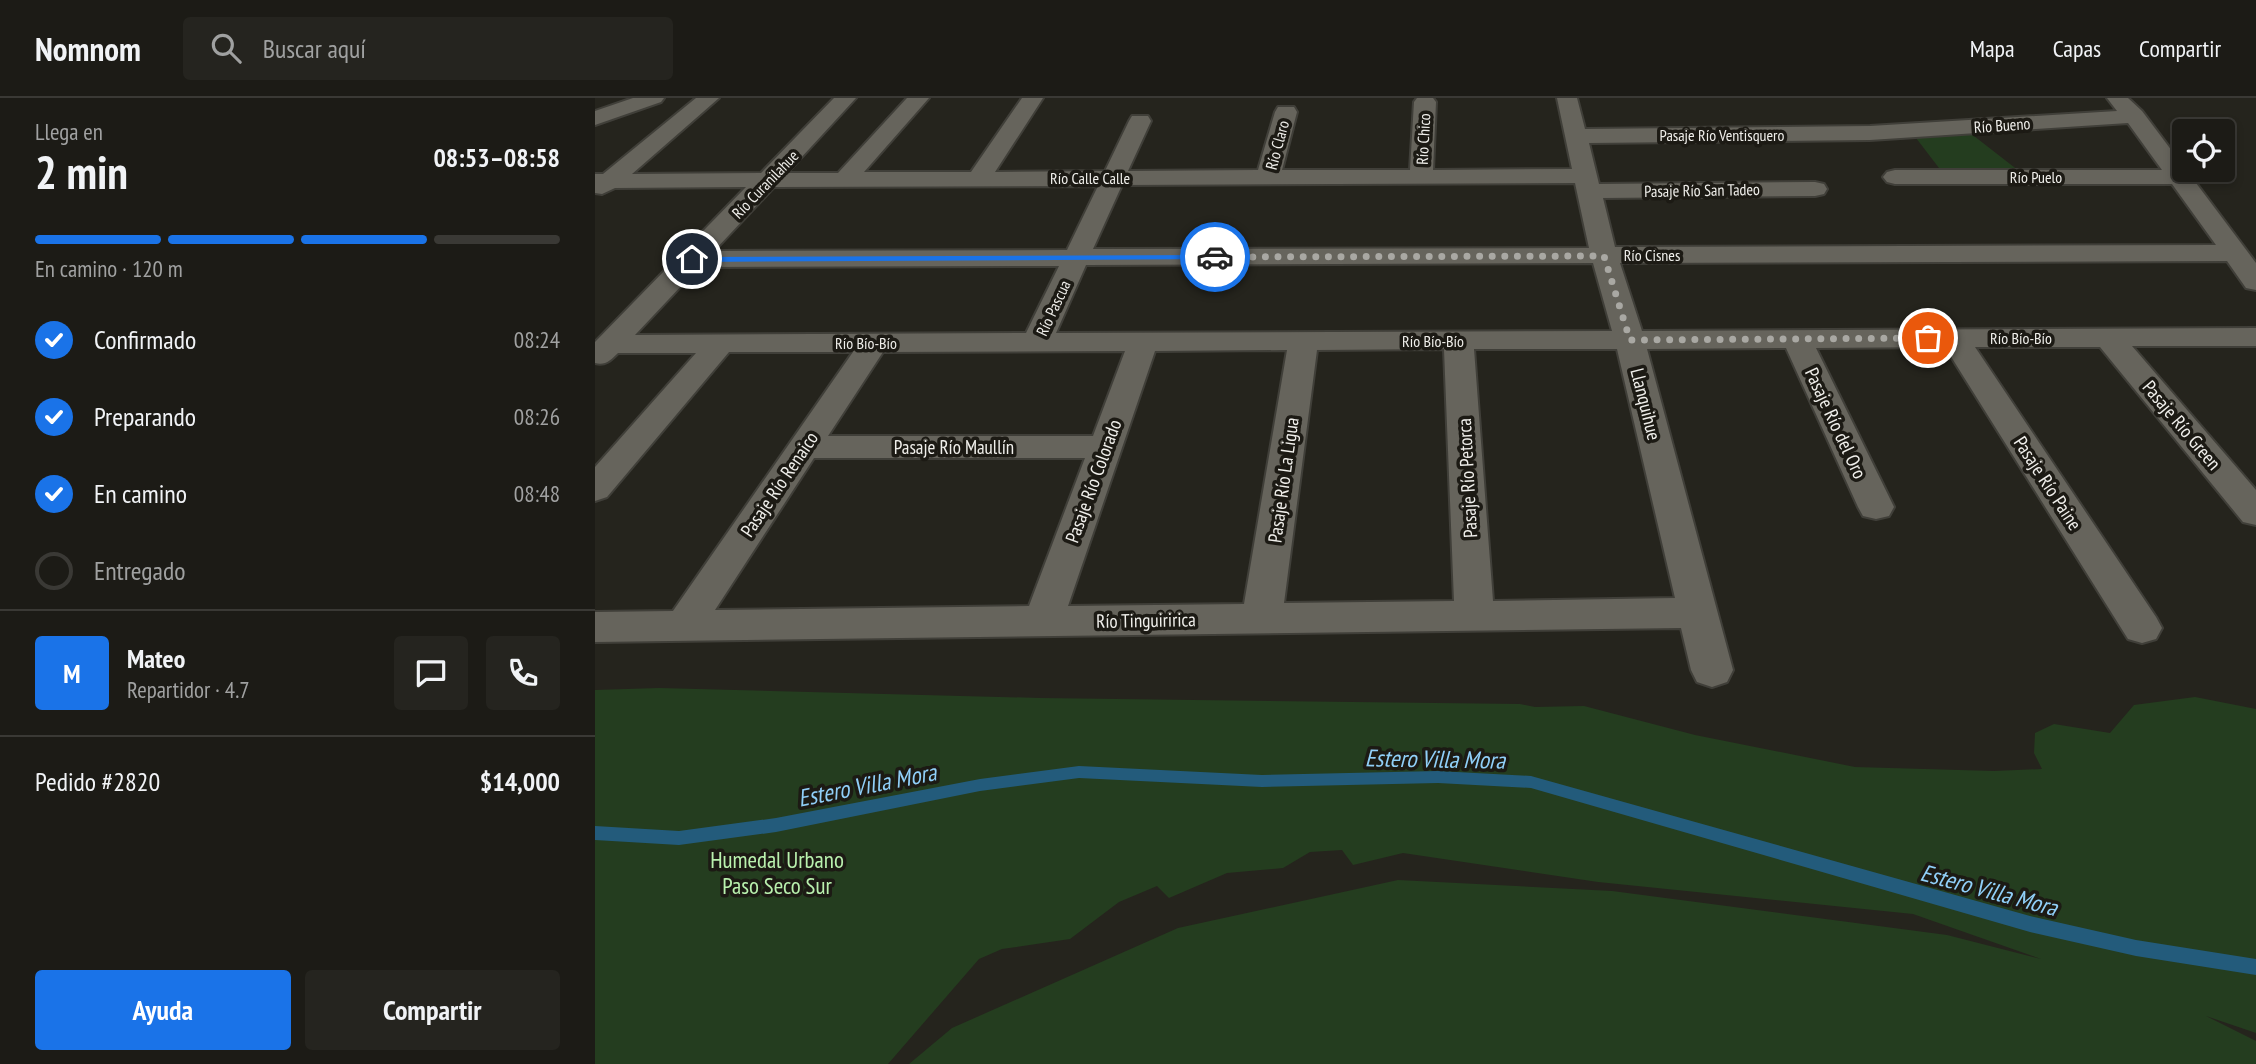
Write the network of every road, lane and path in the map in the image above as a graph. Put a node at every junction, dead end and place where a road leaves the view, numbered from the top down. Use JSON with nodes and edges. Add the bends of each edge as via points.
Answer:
{"nodes":[{"id":1,"x":654,"y":98,"type":"edge"},
{"id":2,"x":709,"y":98,"type":"edge"},
{"id":3,"x":846,"y":98,"type":"edge"},
{"id":4,"x":919,"y":98,"type":"edge"},
{"id":5,"x":1033,"y":98,"type":"edge"},
{"id":6,"x":1567,"y":98,"type":"edge"},
{"id":7,"x":2116,"y":98,"type":"edge"},
{"id":8,"x":1425,"y":102,"type":"dead end"},
{"id":9,"x":1286,"y":111,"type":"dead end"},
{"id":10,"x":2134,"y":116,"type":"junction"},
{"id":11,"x":595,"y":118,"type":"edge"},
{"id":12,"x":1140,"y":121,"type":"dead end"},
{"id":13,"x":1900,"y":132,"type":"junction"},
{"id":14,"x":1870,"y":133,"type":"joint"},
{"id":15,"x":1574,"y":136,"type":"junction"},
{"id":16,"x":2172,"y":169,"type":"edge"},
{"id":17,"x":1421,"y":177,"type":"junction"},
{"id":18,"x":1895,"y":177,"type":"dead end"},
{"id":19,"x":1941,"y":177,"type":"junction"},
{"id":20,"x":2172,"y":177,"type":"edge"},
{"id":21,"x":1113,"y":178,"type":"junction"},
{"id":22,"x":1268,"y":178,"type":"junction"},
{"id":23,"x":978,"y":179,"type":"junction"},
{"id":24,"x":769,"y":180,"type":"junction"},
{"id":25,"x":843,"y":180,"type":"junction"},
{"id":26,"x":2182,"y":182,"type":"edge"},
{"id":27,"x":1587,"y":183,"type":"junction"},
{"id":28,"x":600,"y":185,"type":"edge"},
{"id":29,"x":1815,"y":188,"type":"dead end"},
{"id":30,"x":2235,"y":253,"type":"junction"},
{"id":31,"x":1604,"y":256,"type":"junction"},
{"id":32,"x":1076,"y":258,"type":"junction"},
{"id":33,"x":692,"y":259,"type":"junction"},
{"id":34,"x":2256,"y":282,"type":"edge"},
{"id":35,"x":2108,"y":337,"type":"junction"},
{"id":36,"x":2256,"y":337,"type":"edge"},
{"id":37,"x":1954,"y":338,"type":"junction"},
{"id":38,"x":1797,"y":339,"type":"junction"},
{"id":39,"x":1630,"y":340,"type":"junction"},
{"id":40,"x":1303,"y":341,"type":"junction"},
{"id":41,"x":1459,"y":341,"type":"junction"},
{"id":42,"x":1037,"y":342,"type":"junction"},
{"id":43,"x":1143,"y":342,"type":"junction"},
{"id":44,"x":874,"y":343,"type":"junction"},
{"id":45,"x":721,"y":344,"type":"junction"},
{"id":46,"x":602,"y":351,"type":"edge"},
{"id":47,"x":804,"y":447,"type":"junction"},
{"id":48,"x":1105,"y":447,"type":"junction"},
{"id":49,"x":595,"y":489,"type":"edge"},
{"id":50,"x":1876,"y":507,"type":"dead end"},
{"id":51,"x":2256,"y":513,"type":"edge"},
{"id":52,"x":1698,"y":613,"type":"junction"},
{"id":53,"x":1475,"y":615,"type":"junction"},
{"id":54,"x":1262,"y":618,"type":"junction"},
{"id":55,"x":1043,"y":621,"type":"junction"},
{"id":56,"x":684,"y":626,"type":"junction"},
{"id":57,"x":595,"y":627,"type":"edge"},
{"id":58,"x":2142,"y":628,"type":"dead end"},
{"id":59,"x":1712,"y":670,"type":"dead end"}],
"edges":[{"from":1,"to":11,"type":"street"},
{"from":2,"to":28,"type":"street"},
{"from":3,"to":24,"type":"street","name":"Río Curanilahue"},
{"from":4,"to":25,"type":"street"},
{"from":5,"to":23,"type":"street"},
{"from":6,"to":15,"type":"street","name":"Llanquihue"},
{"from":7,"to":10,"type":"street"},
{"from":8,"to":17,"type":"street","name":"Río Chico"},
{"from":9,"to":22,"type":"street","name":"Río Claro"},
{"from":10,"to":13,"type":"street","name":"Río Bueno"},
{"from":10,"to":16,"type":"street"},
{"from":12,"to":21,"type":"street","name":"Río Pascua"},
{"from":13,"to":14,"type":"street","name":"Río Bueno"},
{"from":13,"to":19,"type":"street"},
{"from":14,"to":15,"type":"street","name":"Pasaje Río Ventisquero"},
{"from":15,"to":27,"type":"street","name":"Llanquihue"},
{"from":17,"to":22,"type":"street","name":"Río Calle Calle"},
{"from":17,"to":27,"type":"street","name":"Río Calle Calle"},
{"from":18,"to":19,"type":"street","name":"Río Puelo"},
{"from":19,"to":20,"type":"street","name":"Río Puelo"},
{"from":21,"to":22,"type":"street","name":"Río Calle Calle"},
{"from":21,"to":23,"type":"street","name":"Río Calle Calle"},
{"from":21,"to":32,"type":"street","name":"Río Pascua"},
{"from":23,"to":25,"type":"street","name":"Río Calle Calle"},
{"from":24,"to":25,"type":"street","name":"Río Calle Calle"},
{"from":24,"to":28,"type":"street","name":"Río Calle Calle"},
{"from":24,"to":33,"type":"street","name":"Río Curanilahue"},
{"from":26,"to":30,"type":"street"},
{"from":27,"to":29,"type":"street","name":"Pasaje Río San Tadeo"},
{"from":27,"to":31,"type":"street","name":"Llanquihue"},
{"from":30,"to":31,"type":"street","name":"Río Cisnes"},
{"from":30,"to":34,"type":"street"},
{"from":31,"to":32,"type":"street","name":"Río Cisnes"},
{"from":31,"to":39,"type":"street","name":"Llanquihue"},
{"from":32,"to":33,"type":"street","name":"Río Cisnes"},
{"from":32,"to":42,"type":"street","name":"Río Pascua"},
{"from":33,"to":46,"type":"street","name":"Río Curanilahue"},
{"from":35,"to":36,"type":"street","name":"Río Bío-Bío"},
{"from":35,"to":37,"type":"street","name":"Río Bío-Bío"},
{"from":35,"to":51,"type":"street","name":"Pasaje Río Green"},
{"from":37,"to":38,"type":"street","name":"Río Bío-Bío"},
{"from":37,"to":58,"type":"street","name":"Pasaje Río Paine"},
{"from":38,"to":39,"type":"street","name":"Río Bío-Bío"},
{"from":38,"to":50,"type":"street","name":"Pasaje Río del Oro"},
{"from":39,"to":41,"type":"street","name":"Río Bío-Bío"},
{"from":39,"to":52,"type":"street","name":"Llanquihue"},
{"from":40,"to":41,"type":"street","name":"Río Bío-Bío"},
{"from":40,"to":43,"type":"street","name":"Río Bío-Bío"},
{"from":40,"to":54,"type":"street","name":"Pasaje Río La Ligua"},
{"from":41,"to":53,"type":"street","name":"Pasaje Río Petorca"},
{"from":42,"to":43,"type":"street","name":"Río Bío-Bío"},
{"from":42,"to":44,"type":"street","name":"Río Bío-Bío"},
{"from":43,"to":48,"type":"street","name":"Pasaje Río Colorado"},
{"from":44,"to":45,"type":"street","name":"Río Bío-Bío"},
{"from":44,"to":47,"type":"street","name":"Pasaje Río Renaico"},
{"from":45,"to":46,"type":"street","name":"Río Bío-Bío"},
{"from":45,"to":49,"type":"street"},
{"from":47,"to":48,"type":"street","name":"Pasaje Río Maullín"},
{"from":47,"to":56,"type":"street","name":"Pasaje Río Renaico"},
{"from":48,"to":55,"type":"street","name":"Pasaje Río Colorado"},
{"from":52,"to":53,"type":"street","name":"Río Tinguiririca"},
{"from":52,"to":59,"type":"street","name":"Llanquihue"},
{"from":53,"to":54,"type":"street","name":"Río Tinguiririca"},
{"from":54,"to":55,"type":"street","name":"Río Tinguiririca"},
{"from":55,"to":56,"type":"street","name":"Río Tinguiririca"},
{"from":56,"to":57,"type":"street","name":"Río Tinguiririca"}]}
